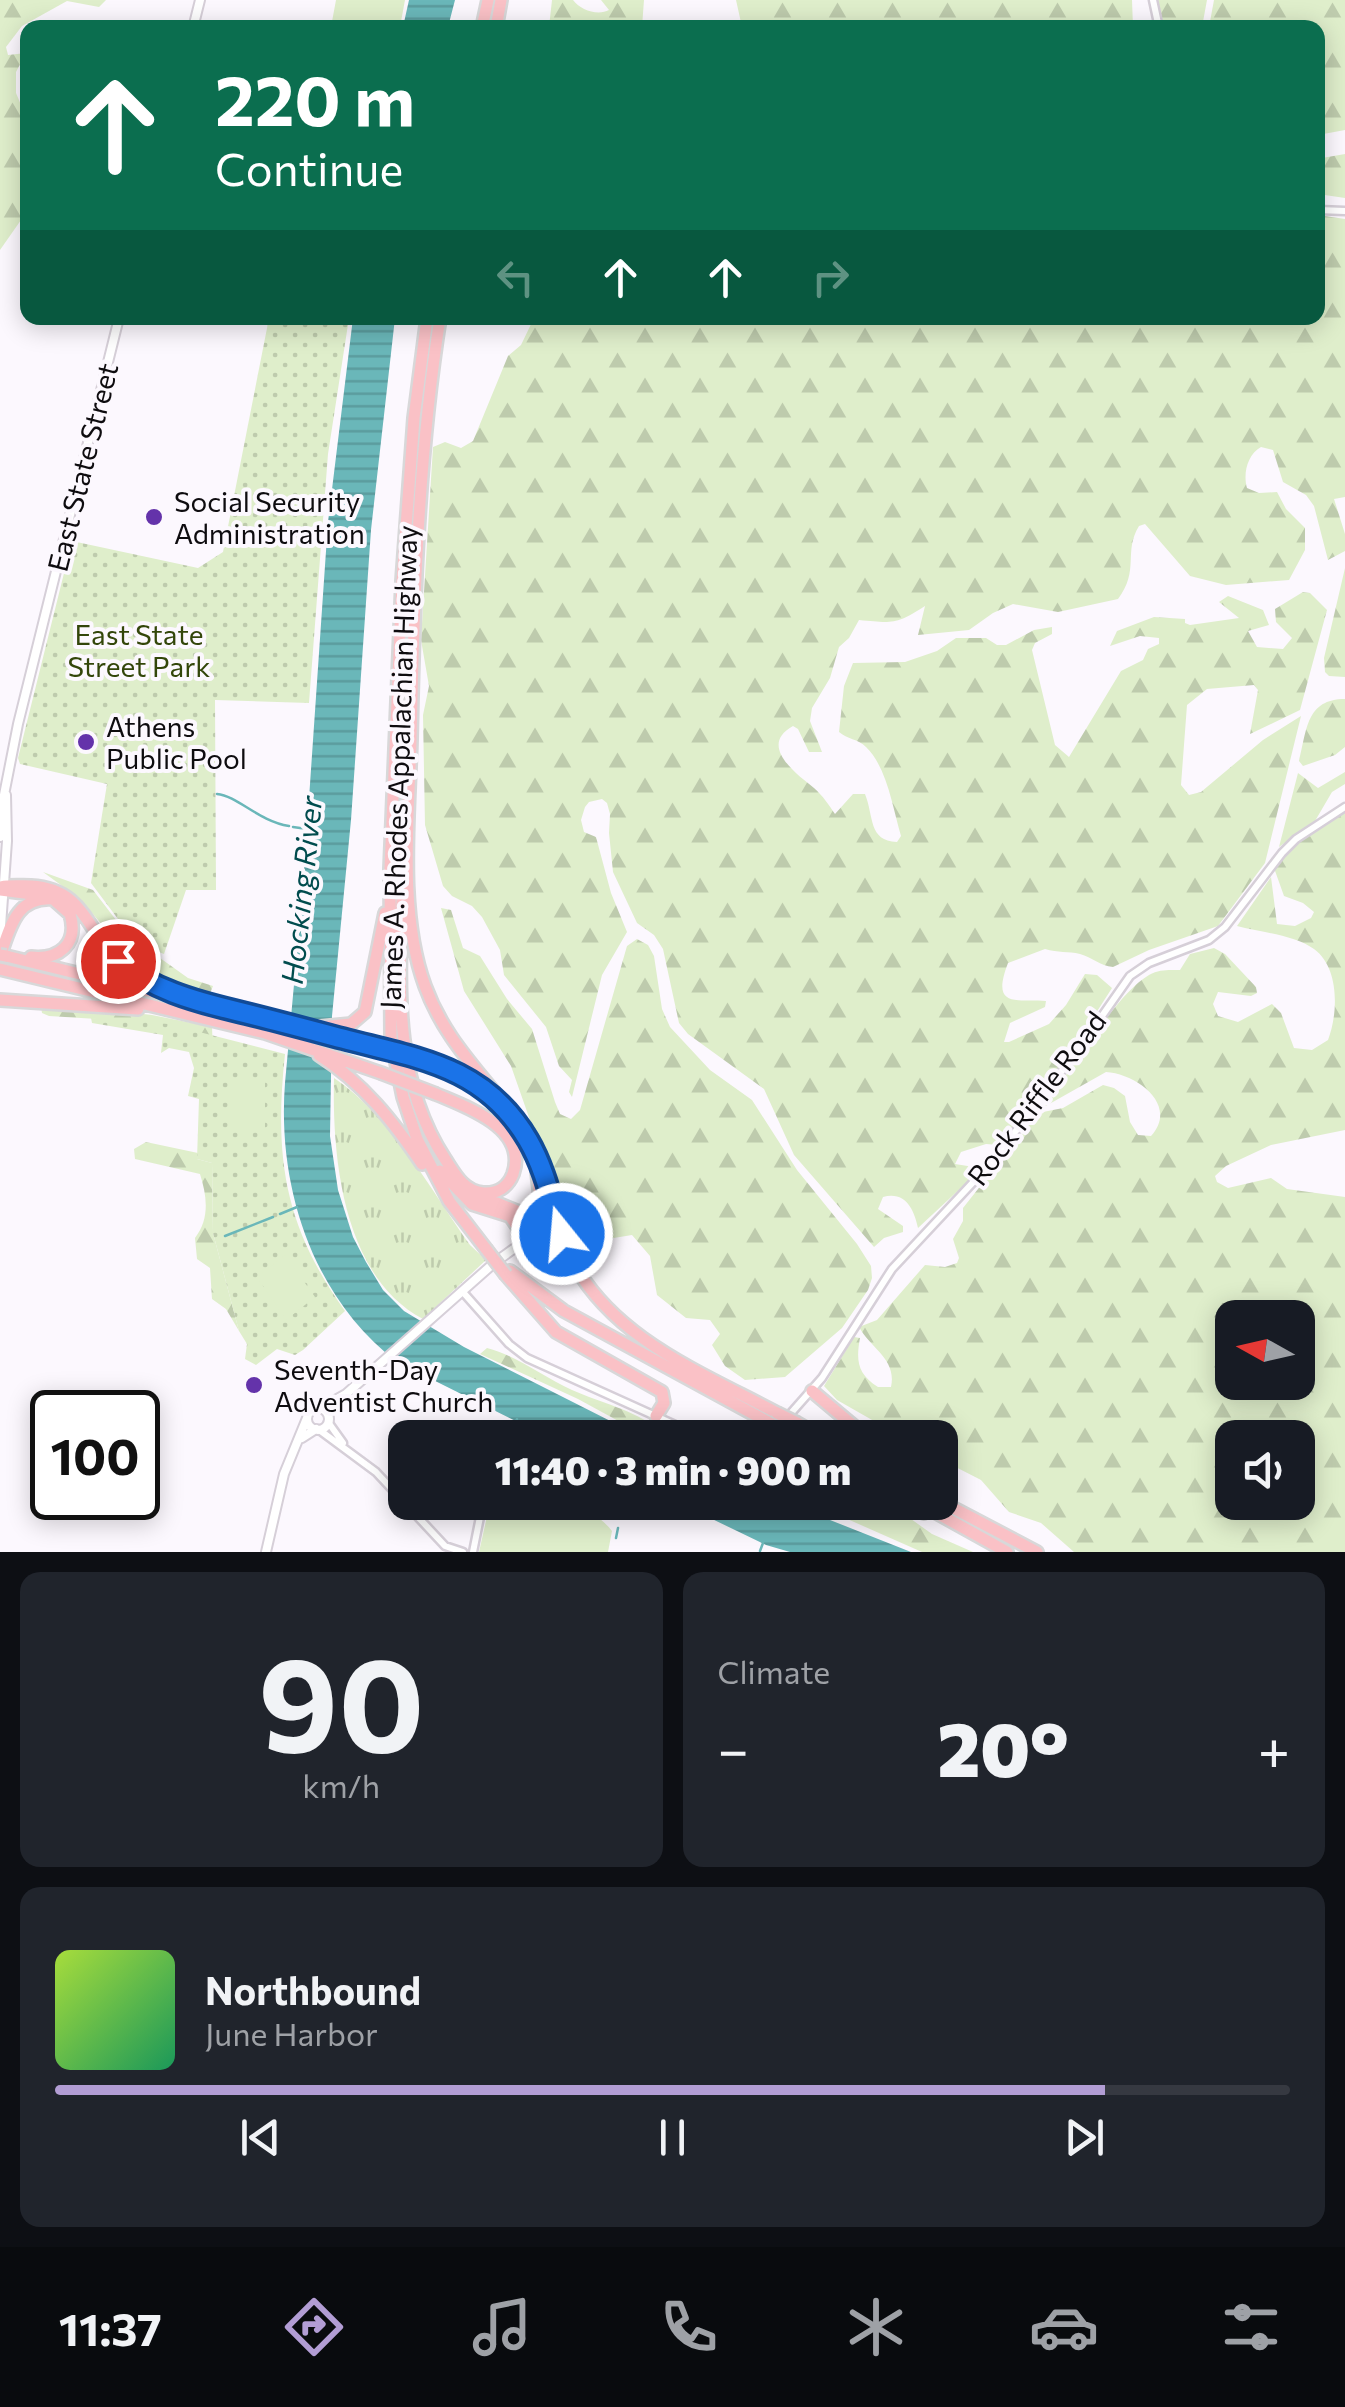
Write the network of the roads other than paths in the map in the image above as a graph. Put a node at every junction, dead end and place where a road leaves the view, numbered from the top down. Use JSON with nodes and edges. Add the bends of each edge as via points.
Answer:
{"nodes":[{"id":1,"x":118,"y":325,"type":"edge"},
{"id":2,"x":426,"y":325,"type":"edge"},
{"id":3,"x":439,"y":325,"type":"edge"},
{"id":4,"x":412,"y":660,"type":"junction"},
{"id":5,"x":5,"y":792,"type":"junction"},
{"id":6,"x":1345,"y":807,"type":"edge"},
{"id":7,"x":0,"y":837,"type":"edge"},
{"id":8,"x":390,"y":869,"type":"junction"},
{"id":9,"x":2,"y":889,"type":"edge"},
{"id":10,"x":50,"y":898,"type":"junction"},
{"id":11,"x":0,"y":940,"type":"edge"},
{"id":12,"x":2,"y":956,"type":"edge"},
{"id":13,"x":2,"y":970,"type":"edge"},
{"id":14,"x":0,"y":1000,"type":"edge"},
{"id":15,"x":197,"y":1002,"type":"junction"},
{"id":16,"x":197,"y":1017,"type":"junction"},
{"id":17,"x":270,"y":1020,"type":"junction"},
{"id":18,"x":288,"y":1040,"type":"junction"},
{"id":19,"x":506,"y":1110,"type":"junction"},
{"id":20,"x":522,"y":1131,"type":"junction"},
{"id":21,"x":417,"y":1139,"type":"junction"},
{"id":22,"x":471,"y":1190,"type":"junction"},
{"id":23,"x":449,"y":1201,"type":"junction"},
{"id":24,"x":537,"y":1220,"type":"junction"},
{"id":25,"x":519,"y":1230,"type":"junction"},
{"id":26,"x":530,"y":1242,"type":"junction"},
{"id":27,"x":494,"y":1263,"type":"junction"},
{"id":28,"x":508,"y":1273,"type":"junction"},
{"id":29,"x":462,"y":1292,"type":"junction"},
{"id":30,"x":812,"y":1390,"type":"junction"},
{"id":31,"x":346,"y":1394,"type":"junction"},
{"id":32,"x":322,"y":1408,"type":"junction"},
{"id":33,"x":656,"y":1416,"type":"junction"},
{"id":34,"x":307,"y":1418,"type":"junction"},
{"id":35,"x":773,"y":1418,"type":"junction"},
{"id":36,"x":665,"y":1420,"type":"edge"},
{"id":37,"x":776,"y":1420,"type":"edge"},
{"id":38,"x":785,"y":1420,"type":"edge"},
{"id":39,"x":847,"y":1420,"type":"edge"},
{"id":40,"x":329,"y":1421,"type":"junction"},
{"id":41,"x":317,"y":1429,"type":"junction"},
{"id":42,"x":347,"y":1448,"type":"junction"},
{"id":43,"x":958,"y":1509,"type":"edge"},
{"id":44,"x":479,"y":1520,"type":"edge"},
{"id":45,"x":941,"y":1520,"type":"edge"},
{"id":46,"x":948,"y":1520,"type":"edge"},
{"id":47,"x":970,"y":1533,"type":"junction"},
{"id":48,"x":266,"y":1552,"type":"edge"},
{"id":49,"x":463,"y":1552,"type":"edge"},
{"id":50,"x":473,"y":1552,"type":"edge"},
{"id":51,"x":1007,"y":1552,"type":"edge"},
{"id":52,"x":1037,"y":1552,"type":"edge"}],
"edges":[{"from":1,"to":5,"type":"main road","name":"East State Street"},
{"from":2,"to":8,"type":"highway","name":"James A. Rhodes Appalachian Highway","via":[[408,489]]},
{"from":3,"to":4,"type":"highway","name":"James A. Rhodes Appalachian Highway","via":[[420,479]]},
{"from":4,"to":19,"type":"highway","name":"James A. Rhodes Appalachian Highway","via":[[414,948],[449,1038]]},
{"from":4,"to":22,"type":"highway","via":[[400,1021],[422,1116]]},
{"from":5,"to":7,"type":"main road","name":"East State Street"},
{"from":5,"to":9,"type":"main road","name":"East State Street"},
{"from":6,"to":30,"type":"street","name":"Rock Riffle Road","via":[[1296,839],[1217,933],[1130,976],[992,1162],[892,1269]]},
{"from":8,"to":17,"type":"highway","via":[[369,1002],[360,1017],[328,1028]]},
{"from":8,"to":21,"type":"highway","name":"James A. Rhodes Appalachian Highway","via":[[391,1038]]},
{"from":9,"to":10,"type":"highway"},
{"from":9,"to":11,"type":"main road","name":"East State Street"},
{"from":9,"to":15,"type":"highway","via":[[61,893],[128,971]]},
{"from":10,"to":12,"type":"highway","via":[[34,899],[20,910]]},
{"from":10,"to":12,"type":"highway","via":[[73,920],[65,949],[46,958]]},
{"from":12,"to":15,"type":"highway"},
{"from":13,"to":16,"type":"highway"},
{"from":14,"to":16,"type":"highway"},
{"from":15,"to":17,"type":"highway"},
{"from":16,"to":18,"type":"highway"},
{"from":17,"to":19,"type":"highway","bridge":true,"via":[[426,1059],[472,1081]]},
{"from":18,"to":22,"type":"highway","bridge":true,"via":[[486,1117],[512,1149],[514,1168],[504,1186]]},
{"from":18,"to":23,"type":"highway","via":[[348,1075],[387,1115]]},
{"from":19,"to":20,"type":"highway","name":"James A. Rhodes Appalachian Highway"},
{"from":20,"to":24,"type":"highway","via":[[536,1169]]},
{"from":20,"to":35,"type":"highway","name":"James A. Rhodes Appalachian Highway","via":[[544,1174],[569,1254],[609,1310]]},
{"from":21,"to":23,"type":"highway","name":"James A. Rhodes Appalachian Highway"},
{"from":21,"to":25,"type":"highway","via":[[456,1191],[479,1208],[510,1216]]},
{"from":22,"to":24,"type":"highway"},
{"from":23,"to":28,"type":"highway","name":"James A. Rhodes Appalachian Highway","bridge":true},
{"from":24,"to":25,"type":"main road","via":[[522,1222]]},
{"from":24,"to":26,"type":"main road","via":[[543,1236]]},
{"from":25,"to":26,"type":"main road"},
{"from":25,"to":27,"type":"main road"},
{"from":26,"to":27,"type":"main road"},
{"from":27,"to":29,"type":"main road"},
{"from":28,"to":33,"type":"highway","via":[[556,1332],[660,1391],[664,1402]]},
{"from":28,"to":35,"type":"highway","name":"James A. Rhodes Appalachian Highway","via":[[564,1311]]},
{"from":29,"to":31,"type":"main road"},
{"from":29,"to":33,"type":"street","via":[[518,1353]]},
{"from":30,"to":38,"type":"street","name":"Rock Riffle Road"},
{"from":30,"to":39,"type":"highway"},
{"from":31,"to":32,"type":"main road"},
{"from":31,"to":40,"type":"main road"},
{"from":32,"to":34,"type":"main road"},
{"from":32,"to":40,"type":"main road"},
{"from":33,"to":36,"type":"street"},
{"from":34,"to":41,"type":"main road"},
{"from":34,"to":48,"type":"main road","via":[[284,1474]]},
{"from":35,"to":37,"type":"highway","name":"James A. Rhodes Appalachian Highway","bridge":true},
{"from":40,"to":41,"type":"main road"},
{"from":40,"to":42,"type":"street"},
{"from":41,"to":42,"type":"street"},
{"from":41,"to":48,"type":"main road","via":[[303,1438],[289,1471]]},
{"from":42,"to":49,"type":"street","via":[[445,1546]]},
{"from":43,"to":52,"type":"highway"},
{"from":44,"to":50,"type":"street"},
{"from":45,"to":47,"type":"highway"},
{"from":46,"to":47,"type":"highway"},
{"from":47,"to":51,"type":"highway"}]}
